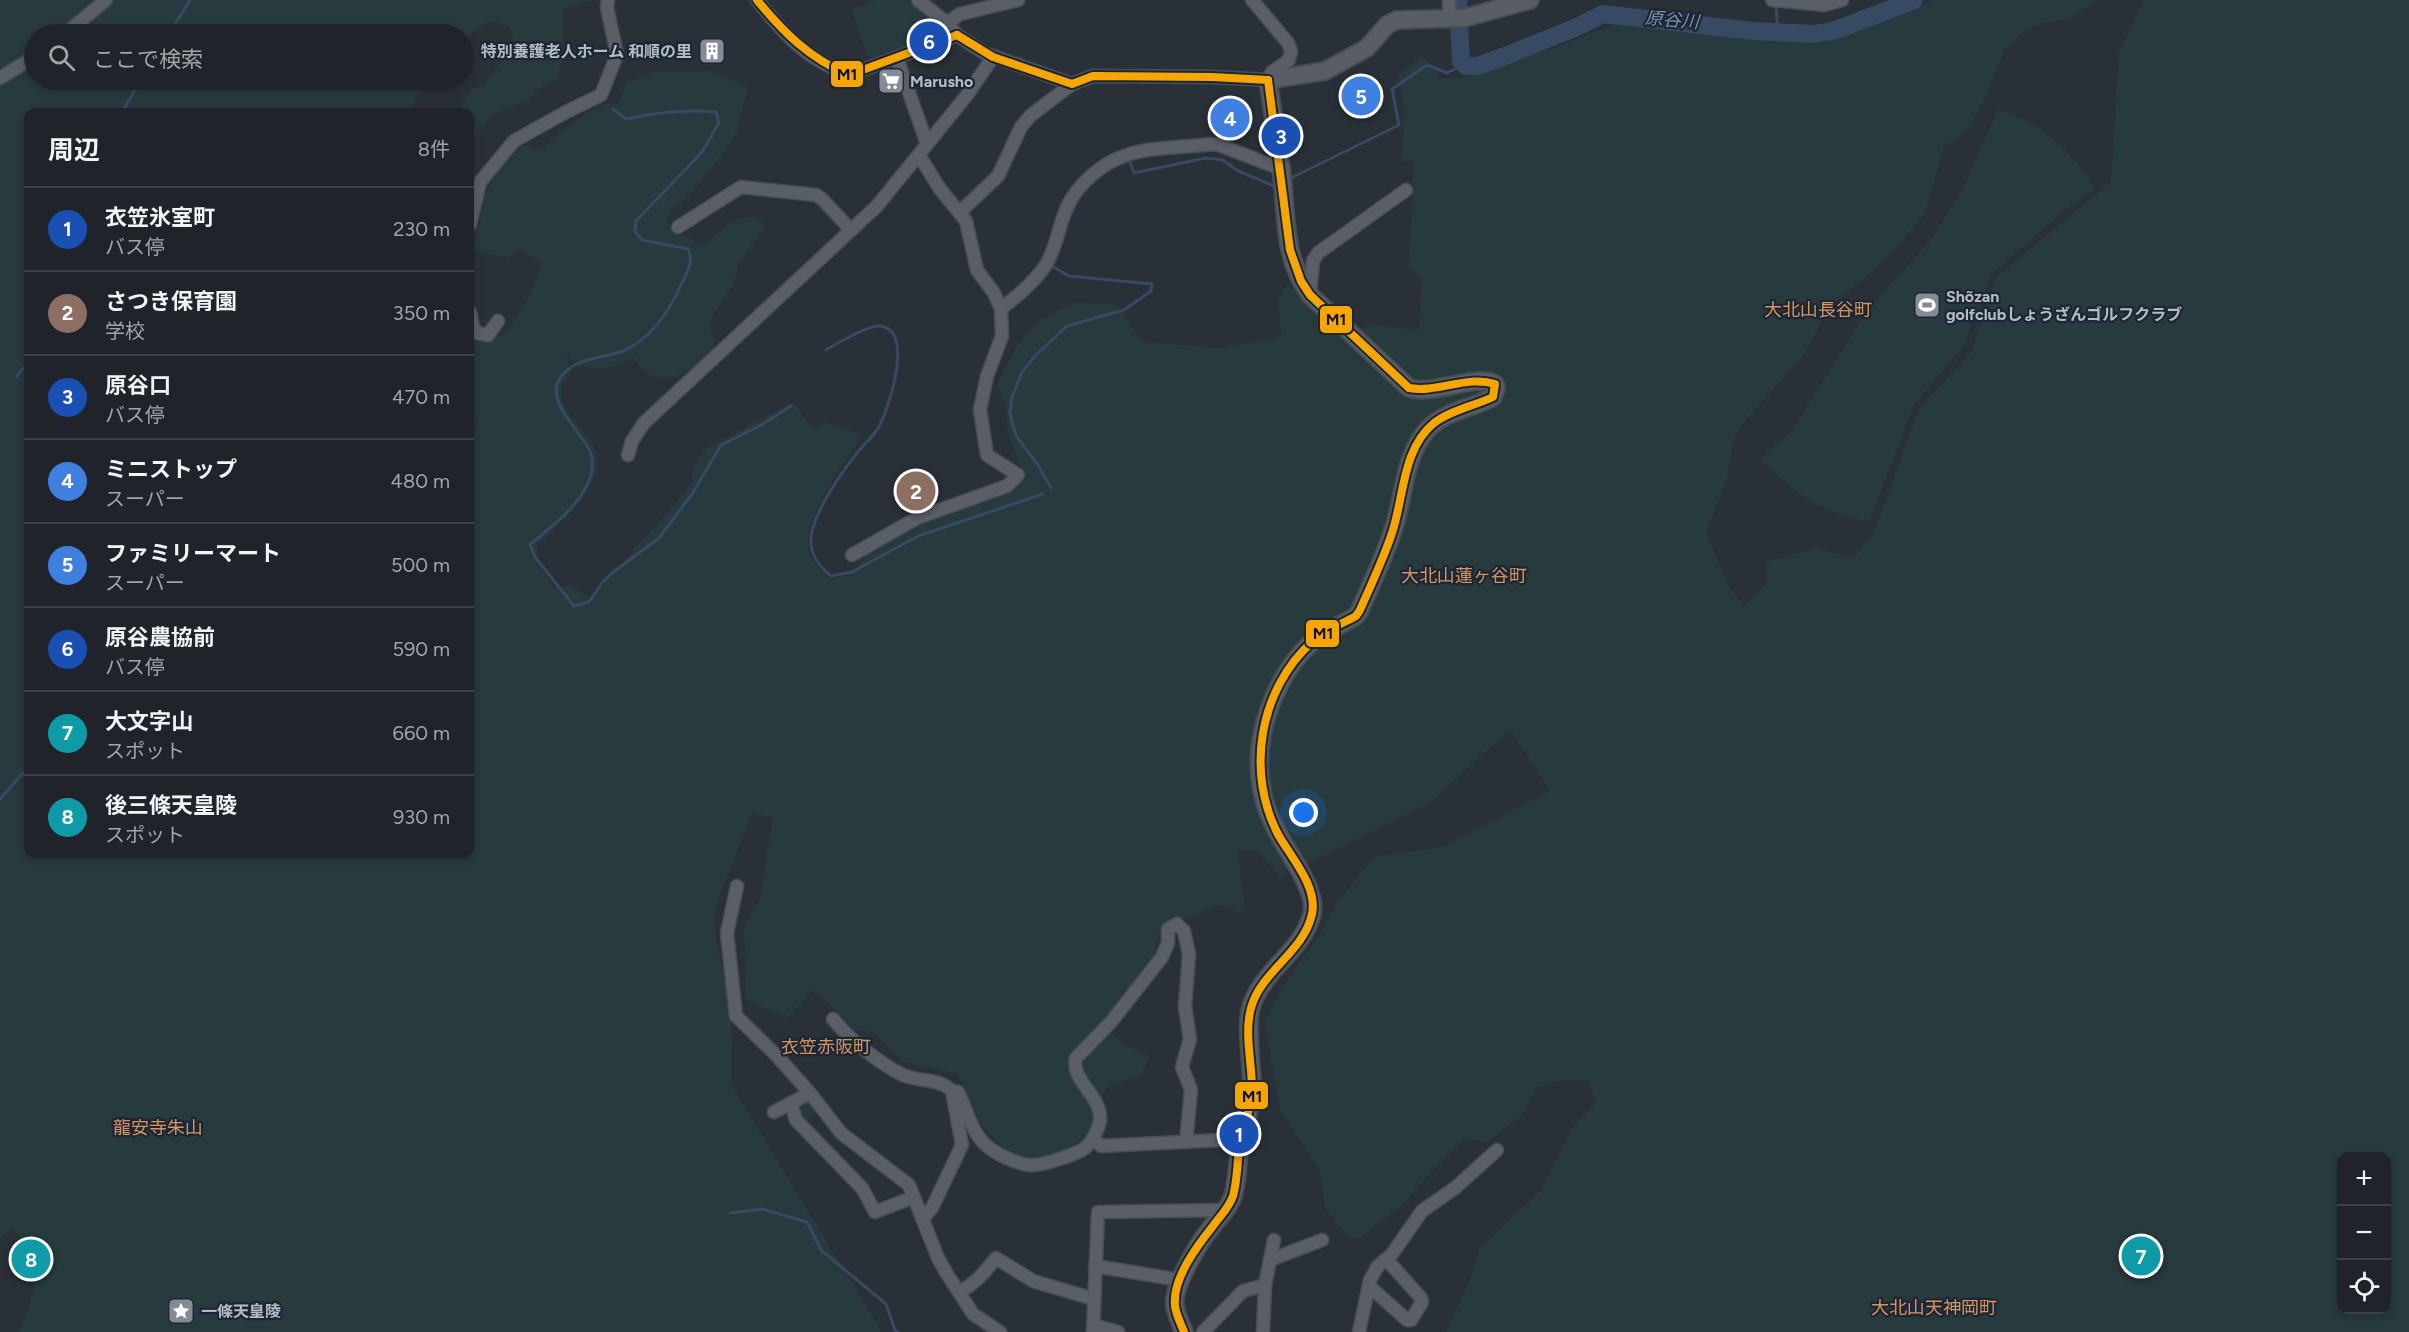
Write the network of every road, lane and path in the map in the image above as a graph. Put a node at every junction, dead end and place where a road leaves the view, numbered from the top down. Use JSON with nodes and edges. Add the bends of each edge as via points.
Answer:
{"nodes":[{"id":1,"x":106,"y":0,"type":"edge"},
{"id":2,"x":608,"y":0,"type":"edge"},
{"id":3,"x":757,"y":0,"type":"edge"},
{"id":4,"x":1018,"y":0,"type":"edge"},
{"id":5,"x":1251,"y":0,"type":"edge"},
{"id":6,"x":1449,"y":0,"type":"edge"},
{"id":7,"x":1530,"y":0,"type":"edge"},
{"id":8,"x":1772,"y":0,"type":"edge"},
{"id":9,"x":1842,"y":0,"type":"edge"},
{"id":10,"x":922,"y":1,"type":"edge"},
{"id":11,"x":1508,"y":4,"type":"edge"},
{"id":12,"x":1455,"y":18,"type":"junction"},
{"id":13,"x":947,"y":23,"type":"junction"},
{"id":14,"x":77,"y":24,"type":"edge"},
{"id":15,"x":957,"y":35,"type":"junction"},
{"id":16,"x":993,"y":57,"type":"junction"},
{"id":17,"x":897,"y":58,"type":"junction"},
{"id":18,"x":24,"y":63,"type":"edge"},
{"id":19,"x":0,"y":78,"type":"edge"},
{"id":20,"x":1268,"y":80,"type":"junction"},
{"id":21,"x":1072,"y":84,"type":"junction"},
{"id":22,"x":927,"y":144,"type":"junction"},
{"id":23,"x":919,"y":155,"type":"junction"},
{"id":24,"x":1281,"y":169,"type":"junction"},
{"id":25,"x":1406,"y":190,"type":"dead end"},
{"id":26,"x":474,"y":208,"type":"edge"},
{"id":27,"x":960,"y":212,"type":"junction"},
{"id":28,"x":678,"y":227,"type":"dead end"},
{"id":29,"x":850,"y":229,"type":"junction"},
{"id":30,"x":1310,"y":295,"type":"junction"},
{"id":31,"x":1001,"y":309,"type":"junction"},
{"id":32,"x":498,"y":321,"type":"dead end"},
{"id":33,"x":474,"y":328,"type":"edge"},
{"id":34,"x":628,"y":455,"type":"dead end"},
{"id":35,"x":852,"y":555,"type":"dead end"},
{"id":36,"x":737,"y":886,"type":"dead end"},
{"id":37,"x":833,"y":1019,"type":"dead end"},
{"id":38,"x":952,"y":1091,"type":"junction"},
{"id":39,"x":810,"y":1093,"type":"junction"},
{"id":40,"x":791,"y":1103,"type":"junction"},
{"id":41,"x":774,"y":1112,"type":"dead end"},
{"id":42,"x":1093,"y":1138,"type":"junction"},
{"id":43,"x":1240,"y":1139,"type":"junction"},
{"id":44,"x":1186,"y":1142,"type":"junction"},
{"id":45,"x":1497,"y":1149,"type":"dead end"},
{"id":46,"x":914,"y":1197,"type":"junction"},
{"id":47,"x":1226,"y":1210,"type":"junction"},
{"id":48,"x":923,"y":1218,"type":"junction"},
{"id":49,"x":1322,"y":1239,"type":"dead end"},
{"id":50,"x":1274,"y":1240,"type":"dead end"},
{"id":51,"x":1270,"y":1260,"type":"junction"},
{"id":52,"x":1387,"y":1260,"type":"junction"},
{"id":53,"x":1095,"y":1266,"type":"junction"},
{"id":54,"x":1181,"y":1280,"type":"junction"},
{"id":55,"x":1265,"y":1286,"type":"junction"},
{"id":56,"x":1369,"y":1286,"type":"junction"},
{"id":57,"x":959,"y":1292,"type":"junction"},
{"id":58,"x":1094,"y":1299,"type":"junction"},
{"id":59,"x":1093,"y":1329,"type":"edge"},
{"id":60,"x":1000,"y":1332,"type":"edge"},
{"id":61,"x":1118,"y":1332,"type":"edge"},
{"id":62,"x":1184,"y":1332,"type":"edge"},
{"id":63,"x":1203,"y":1332,"type":"edge"},
{"id":64,"x":1263,"y":1332,"type":"edge"},
{"id":65,"x":1359,"y":1332,"type":"edge"}],
"edges":[{"from":1,"to":14,"type":"street"},
{"from":2,"to":26,"type":"street","via":[[617,55],[601,95],[514,141],[480,182]]},
{"from":3,"to":17,"type":"street","via":[[795,45],[833,69],[849,75]]},
{"from":4,"to":13,"type":"street","via":[[960,14]]},
{"from":5,"to":20,"type":"street","via":[[1288,43],[1290,51],[1288,60]]},
{"from":6,"to":12,"type":"street"},
{"from":7,"to":11,"type":"street"},
{"from":8,"to":9,"type":"street","via":[[1824,5]]},
{"from":10,"to":13,"type":"street"},
{"from":11,"to":12,"type":"street"},
{"from":12,"to":20,"type":"street","via":[[1397,20],[1386,25],[1367,48],[1324,71]]},
{"from":13,"to":15,"type":"street"},
{"from":15,"to":16,"type":"street"},
{"from":15,"to":17,"type":"street"},
{"from":16,"to":21,"type":"street"},
{"from":16,"to":22,"type":"street"},
{"from":17,"to":22,"type":"street"},
{"from":18,"to":19,"type":"street"},
{"from":20,"to":21,"type":"street","via":[[1093,76]]},
{"from":20,"to":24,"type":"street"},
{"from":21,"to":27,"type":"street","via":[[1030,116],[998,176]]},
{"from":22,"to":23,"type":"street"},
{"from":23,"to":27,"type":"street"},
{"from":23,"to":29,"type":"street","via":[[877,206]]},
{"from":24,"to":30,"type":"street","via":[[1291,256],[1300,282]]},
{"from":24,"to":31,"type":"street","via":[[1211,144],[1125,155],[1103,166],[1066,208],[1045,266]]},
{"from":25,"to":30,"type":"street","via":[[1318,252],[1313,261]]},
{"from":27,"to":31,"type":"street","via":[[969,230],[977,270]]},
{"from":28,"to":29,"type":"street","via":[[741,187],[816,195]]},
{"from":29,"to":34,"type":"street","via":[[644,423]]},
{"from":30,"to":43,"type":"street","via":[[1409,388],[1429,390],[1484,380],[1496,388],[1493,397],[1436,422],[1419,440],[1394,526],[1360,610],[1305,649],[1284,677],[1273,701],[1260,747],[1261,785],[1269,815],[1305,881],[1313,911],[1301,938],[1265,979],[1250,1010],[1252,1092],[1250,1112]]},
{"from":31,"to":35,"type":"street","via":[[1002,336],[987,376],[981,410],[983,438],[987,455],[1018,475],[1007,486],[917,518]]},
{"from":32,"to":33,"type":"street","via":[[488,335]]},
{"from":36,"to":39,"type":"street","via":[[727,933],[736,1016]]},
{"from":37,"to":38,"type":"street","via":[[844,1033],[901,1074],[941,1083]]},
{"from":38,"to":42,"type":"street","via":[[958,1092],[977,1135],[986,1145],[1024,1164],[1052,1161],[1084,1148]]},
{"from":38,"to":48,"type":"street","via":[[962,1145],[932,1208]]},
{"from":39,"to":40,"type":"street"},
{"from":39,"to":46,"type":"street","via":[[841,1133],[897,1174],[909,1185]]},
{"from":40,"to":41,"type":"street"},
{"from":40,"to":46,"type":"street","via":[[796,1120],[862,1188],[875,1212]]},
{"from":42,"to":44,"type":"street","via":[[1101,1146]]},
{"from":42,"to":44,"type":"street","via":[[1100,1110],[1079,1078],[1074,1066],[1077,1058],[1162,957],[1168,929],[1177,924],[1184,932],[1189,954],[1185,1006],[1190,1039],[1182,1067],[1191,1090]]},
{"from":43,"to":44,"type":"street"},
{"from":43,"to":47,"type":"street","via":[[1236,1184]]},
{"from":45,"to":52,"type":"street","via":[[1455,1188],[1422,1211]]},
{"from":46,"to":48,"type":"street"},
{"from":47,"to":53,"type":"street","via":[[1098,1212]]},
{"from":47,"to":54,"type":"street","via":[[1200,1241]]},
{"from":48,"to":57,"type":"street","via":[[938,1258]]},
{"from":49,"to":51,"type":"street"},
{"from":50,"to":51,"type":"street"},
{"from":51,"to":55,"type":"street"},
{"from":52,"to":56,"type":"street","via":[[1378,1266]]},
{"from":52,"to":56,"type":"street","via":[[1421,1298],[1411,1320]]},
{"from":53,"to":54,"type":"street"},
{"from":53,"to":58,"type":"street"},
{"from":54,"to":62,"type":"street","via":[[1175,1306]]},
{"from":55,"to":63,"type":"street","via":[[1243,1291]]},
{"from":55,"to":64,"type":"street"},
{"from":56,"to":65,"type":"street"},
{"from":57,"to":58,"type":"street","via":[[976,1281],[996,1257],[1033,1281]]},
{"from":57,"to":60,"type":"street","via":[[973,1314]]},
{"from":58,"to":59,"type":"street"},
{"from":59,"to":61,"type":"street"}]}
